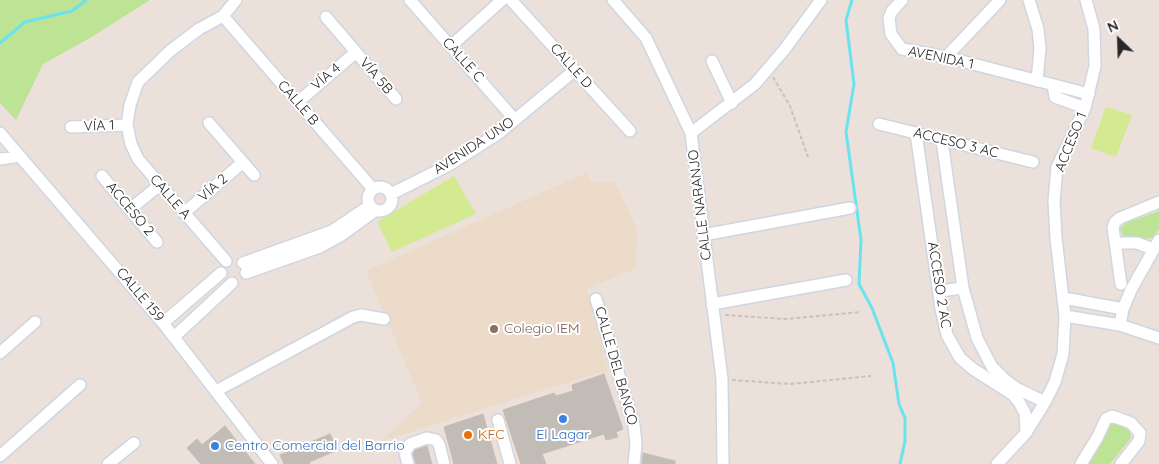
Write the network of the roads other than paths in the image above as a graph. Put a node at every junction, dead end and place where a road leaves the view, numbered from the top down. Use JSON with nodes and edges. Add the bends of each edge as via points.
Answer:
{"nodes":[{"id":1,"x":236,"y":0,"type":"edge"},
{"id":2,"x":410,"y":0,"type":"edge"},
{"id":3,"x":502,"y":0,"type":"edge"},
{"id":4,"x":512,"y":0,"type":"edge"},
{"id":5,"x":613,"y":0,"type":"edge"},
{"id":6,"x":821,"y":0,"type":"edge"},
{"id":7,"x":902,"y":0,"type":"edge"},
{"id":8,"x":1000,"y":0,"type":"edge"},
{"id":9,"x":1029,"y":0,"type":"edge"},
{"id":10,"x":1086,"y":0,"type":"edge"},
{"id":11,"x":223,"y":16,"type":"junction"},
{"id":12,"x":326,"y":17,"type":"dead end"},
{"id":13,"x":451,"y":46,"type":"junction"},
{"id":14,"x":355,"y":53,"type":"junction"},
{"id":15,"x":946,"y":57,"type":"junction"},
{"id":16,"x":712,"y":61,"type":"dead end"},
{"id":17,"x":575,"y":70,"type":"junction"},
{"id":18,"x":1037,"y":81,"type":"junction"},
{"id":19,"x":1053,"y":85,"type":"junction"},
{"id":20,"x":1089,"y":94,"type":"junction"},
{"id":21,"x":396,"y":99,"type":"dead end"},
{"id":22,"x":298,"y":102,"type":"junction"},
{"id":23,"x":732,"y":103,"type":"junction"},
{"id":24,"x":1085,"y":108,"type":"junction"},
{"id":25,"x":515,"y":120,"type":"junction"},
{"id":26,"x":208,"y":123,"type":"dead end"},
{"id":27,"x":879,"y":124,"type":"dead end"},
{"id":28,"x":127,"y":125,"type":"junction"},
{"id":29,"x":70,"y":127,"type":"dead end"},
{"id":30,"x":630,"y":131,"type":"dead end"},
{"id":31,"x":0,"y":133,"type":"edge"},
{"id":32,"x":691,"y":133,"type":"junction"},
{"id":33,"x":916,"y":133,"type":"junction"},
{"id":34,"x":942,"y":141,"type":"junction"},
{"id":35,"x":20,"y":156,"type":"junction"},
{"id":36,"x":0,"y":158,"type":"edge"},
{"id":37,"x":1033,"y":162,"type":"dead end"},
{"id":38,"x":242,"y":163,"type":"junction"},
{"id":39,"x":254,"y":175,"type":"dead end"},
{"id":40,"x":102,"y":176,"type":"dead end"},
{"id":41,"x":160,"y":185,"type":"junction"},
{"id":42,"x":373,"y":189,"type":"junction"},
{"id":43,"x":391,"y":194,"type":"junction"},
{"id":44,"x":1159,"y":202,"type":"edge"},
{"id":45,"x":372,"y":208,"type":"junction"},
{"id":46,"x":850,"y":208,"type":"dead end"},
{"id":47,"x":130,"y":209,"type":"junction"},
{"id":48,"x":940,"y":211,"type":"junction"},
{"id":49,"x":184,"y":213,"type":"junction"},
{"id":50,"x":703,"y":235,"type":"junction"},
{"id":51,"x":157,"y":242,"type":"dead end"},
{"id":52,"x":1116,"y":243,"type":"junction"},
{"id":53,"x":1156,"y":244,"type":"edge"},
{"id":54,"x":226,"y":261,"type":"junction"},
{"id":55,"x":244,"y":268,"type":"junction"},
{"id":56,"x":221,"y":272,"type":"junction"},
{"id":57,"x":846,"y":280,"type":"dead end"},
{"id":58,"x":232,"y":283,"type":"junction"},
{"id":59,"x":1121,"y":284,"type":"dead end"},
{"id":60,"x":962,"y":288,"type":"junction"},
{"id":61,"x":939,"y":291,"type":"junction"},
{"id":62,"x":1064,"y":298,"type":"junction"},
{"id":63,"x":596,"y":299,"type":"dead end"},
{"id":64,"x":712,"y":309,"type":"junction"},
{"id":65,"x":1123,"y":309,"type":"junction"},
{"id":66,"x":1065,"y":316,"type":"junction"},
{"id":67,"x":384,"y":319,"type":"dead end"},
{"id":68,"x":35,"y":322,"type":"dead end"},
{"id":69,"x":163,"y":323,"type":"junction"},
{"id":70,"x":1120,"y":325,"type":"junction"},
{"id":71,"x":174,"y":337,"type":"junction"},
{"id":72,"x":1159,"y":338,"type":"edge"},
{"id":73,"x":0,"y":352,"type":"edge"},
{"id":74,"x":992,"y":367,"type":"junction"},
{"id":75,"x":984,"y":376,"type":"junction"},
{"id":76,"x":80,"y":386,"type":"dead end"},
{"id":77,"x":216,"y":391,"type":"junction"},
{"id":78,"x":1045,"y":402,"type":"junction"},
{"id":79,"x":498,"y":420,"type":"dead end"},
{"id":80,"x":1026,"y":433,"type":"junction"},
{"id":81,"x":134,"y":443,"type":"dead end"},
{"id":82,"x":0,"y":456,"type":"edge"},
{"id":83,"x":108,"y":464,"type":"edge"},
{"id":84,"x":272,"y":464,"type":"edge"},
{"id":85,"x":408,"y":464,"type":"edge"},
{"id":86,"x":444,"y":464,"type":"edge"},
{"id":87,"x":510,"y":464,"type":"edge"},
{"id":88,"x":634,"y":464,"type":"edge"},
{"id":89,"x":723,"y":464,"type":"edge"},
{"id":90,"x":997,"y":464,"type":"edge"},
{"id":91,"x":1081,"y":464,"type":"edge"},
{"id":92,"x":1121,"y":464,"type":"edge"}],
"edges":[{"from":1,"to":11,"type":"street"},
{"from":2,"to":13,"type":"street","name":"CALLE C"},
{"from":3,"to":13,"type":"street"},
{"from":4,"to":17,"type":"street","name":"CALLE D"},
{"from":5,"to":32,"type":"street","via":[[651,45]]},
{"from":6,"to":23,"type":"street","name":"CALLE NARANJO","via":[[768,68]]},
{"from":7,"to":15,"type":"street","name":"AVENIDA 1","via":[[889,18],[895,42],[902,49]]},
{"from":8,"to":15,"type":"street"},
{"from":9,"to":18,"type":"street","via":[[1040,48]]},
{"from":10,"to":20,"type":"street","name":"ACCESO 1","via":[[1096,48]]},
{"from":11,"to":22,"type":"street","name":"CALLE B"},
{"from":11,"to":28,"type":"street","via":[[170,51],[138,82]]},
{"from":12,"to":14,"type":"street","name":"VÍA 5B"},
{"from":13,"to":25,"type":"street","name":"CALLE C"},
{"from":14,"to":21,"type":"street","name":"VÍA 5B"},
{"from":14,"to":22,"type":"street","name":"VÍA 4"},
{"from":15,"to":18,"type":"street","name":"AVENIDA 1"},
{"from":16,"to":23,"type":"street"},
{"from":17,"to":25,"type":"street","name":"AVENIDA UNO"},
{"from":17,"to":30,"type":"street","name":"CALLE D"},
{"from":18,"to":19,"type":"street","name":"AVENIDA 1"},
{"from":19,"to":20,"type":"street","name":"AVENIDA 1"},
{"from":19,"to":24,"type":"street","via":[[1054,96]]},
{"from":20,"to":24,"type":"street","name":"ACCESO 1"},
{"from":22,"to":42,"type":"street","name":"CALLE B"},
{"from":23,"to":32,"type":"street","name":"CALLE NARANJO"},
{"from":24,"to":62,"type":"street","name":"ACCESO 1","via":[[1057,167],[1055,229]]},
{"from":25,"to":43,"type":"street","name":"AVENIDA UNO","via":[[449,165]]},
{"from":26,"to":38,"type":"street"},
{"from":27,"to":33,"type":"street","name":"ACCESO 3 AC"},
{"from":28,"to":29,"type":"street","name":"VÍA 1"},
{"from":28,"to":41,"type":"street","name":"CALLE A","via":[[138,159]]},
{"from":31,"to":35,"type":"street","name":"CALLE 159"},
{"from":32,"to":50,"type":"street","name":"CALLE NARANJO"},
{"from":33,"to":34,"type":"street","name":"ACCESO 3 AC"},
{"from":33,"to":48,"type":"street","name":"ACCESO 2 AC"},
{"from":34,"to":37,"type":"street","name":"ACCESO 3 AC"},
{"from":34,"to":48,"type":"street","name":"ACCESO 2 AC"},
{"from":35,"to":36,"type":"street"},
{"from":35,"to":69,"type":"street","name":"CALLE 159"},
{"from":38,"to":39,"type":"street"},
{"from":38,"to":49,"type":"street","name":"VÍA 2"},
{"from":40,"to":47,"type":"street","name":"ACCESO 2"},
{"from":41,"to":47,"type":"street"},
{"from":41,"to":49,"type":"street","name":"CALLE A"},
{"from":42,"to":43,"type":"street","via":[[384,188]]},
{"from":42,"to":45,"type":"street","via":[[368,194]]},
{"from":43,"to":45,"type":"street","via":[[391,205],[383,211]]},
{"from":44,"to":52,"type":"street","via":[[1115,222]]},
{"from":45,"to":55,"type":"street","via":[[340,236],[320,247]]},
{"from":46,"to":50,"type":"street"},
{"from":47,"to":51,"type":"street","name":"ACCESO 2"},
{"from":48,"to":60,"type":"street","name":"ACCESO 2 AC"},
{"from":48,"to":61,"type":"street","name":"ACCESO 2 AC"},
{"from":49,"to":54,"type":"street","name":"CALLE A"},
{"from":50,"to":64,"type":"street","name":"CALLE NARANJO"},
{"from":52,"to":53,"type":"street"},
{"from":52,"to":59,"type":"street"},
{"from":53,"to":65,"type":"street"},
{"from":54,"to":55,"type":"street","via":[[238,260]]},
{"from":54,"to":56,"type":"street"},
{"from":55,"to":58,"type":"street","via":[[241,281]]},
{"from":56,"to":58,"type":"street","via":[[227,282]]},
{"from":56,"to":69,"type":"street"},
{"from":57,"to":64,"type":"street"},
{"from":58,"to":71,"type":"street"},
{"from":60,"to":61,"type":"street"},
{"from":60,"to":74,"type":"street","name":"ACCESO 2 AC","via":[[971,323]]},
{"from":61,"to":75,"type":"street","name":"ACCESO 2 AC","via":[[944,326],[952,346],[960,358]]},
{"from":62,"to":65,"type":"street"},
{"from":62,"to":66,"type":"street","name":"ACCESO 1"},
{"from":63,"to":88,"type":"street","name":"CALLE DEL BANCO","via":[[634,425]]},
{"from":64,"to":89,"type":"street","name":"CALLE NARANJO","via":[[722,379]]},
{"from":65,"to":70,"type":"street"},
{"from":66,"to":70,"type":"street"},
{"from":66,"to":78,"type":"street","name":"ACCESO 1","via":[[1063,354]]},
{"from":67,"to":77,"type":"street","via":[[361,315],[352,317]]},
{"from":68,"to":73,"type":"street"},
{"from":69,"to":71,"type":"street","name":"CALLE 159"},
{"from":70,"to":72,"type":"street"},
{"from":71,"to":77,"type":"street","name":"CALLE 159"},
{"from":74,"to":75,"type":"street"},
{"from":74,"to":78,"type":"street","name":"ACCESO 2 AC","via":[[1016,388]]},
{"from":75,"to":80,"type":"street","name":"ACCESO 2 AC","via":[[1020,402],[1027,423]]},
{"from":76,"to":82,"type":"street"},
{"from":77,"to":84,"type":"street","name":"CALLE 159"},
{"from":78,"to":80,"type":"street","name":"ACCESO 1"},
{"from":79,"to":87,"type":"street"},
{"from":80,"to":90,"type":"street","name":"ACCESO 1"},
{"from":81,"to":83,"type":"street"},
{"from":85,"to":86,"type":"street","via":[[405,452],[410,444],[427,438],[439,444]]},
{"from":91,"to":92,"type":"street","via":[[1106,419],[1112,416],[1131,423],[1140,433],[1139,441]]}]}
